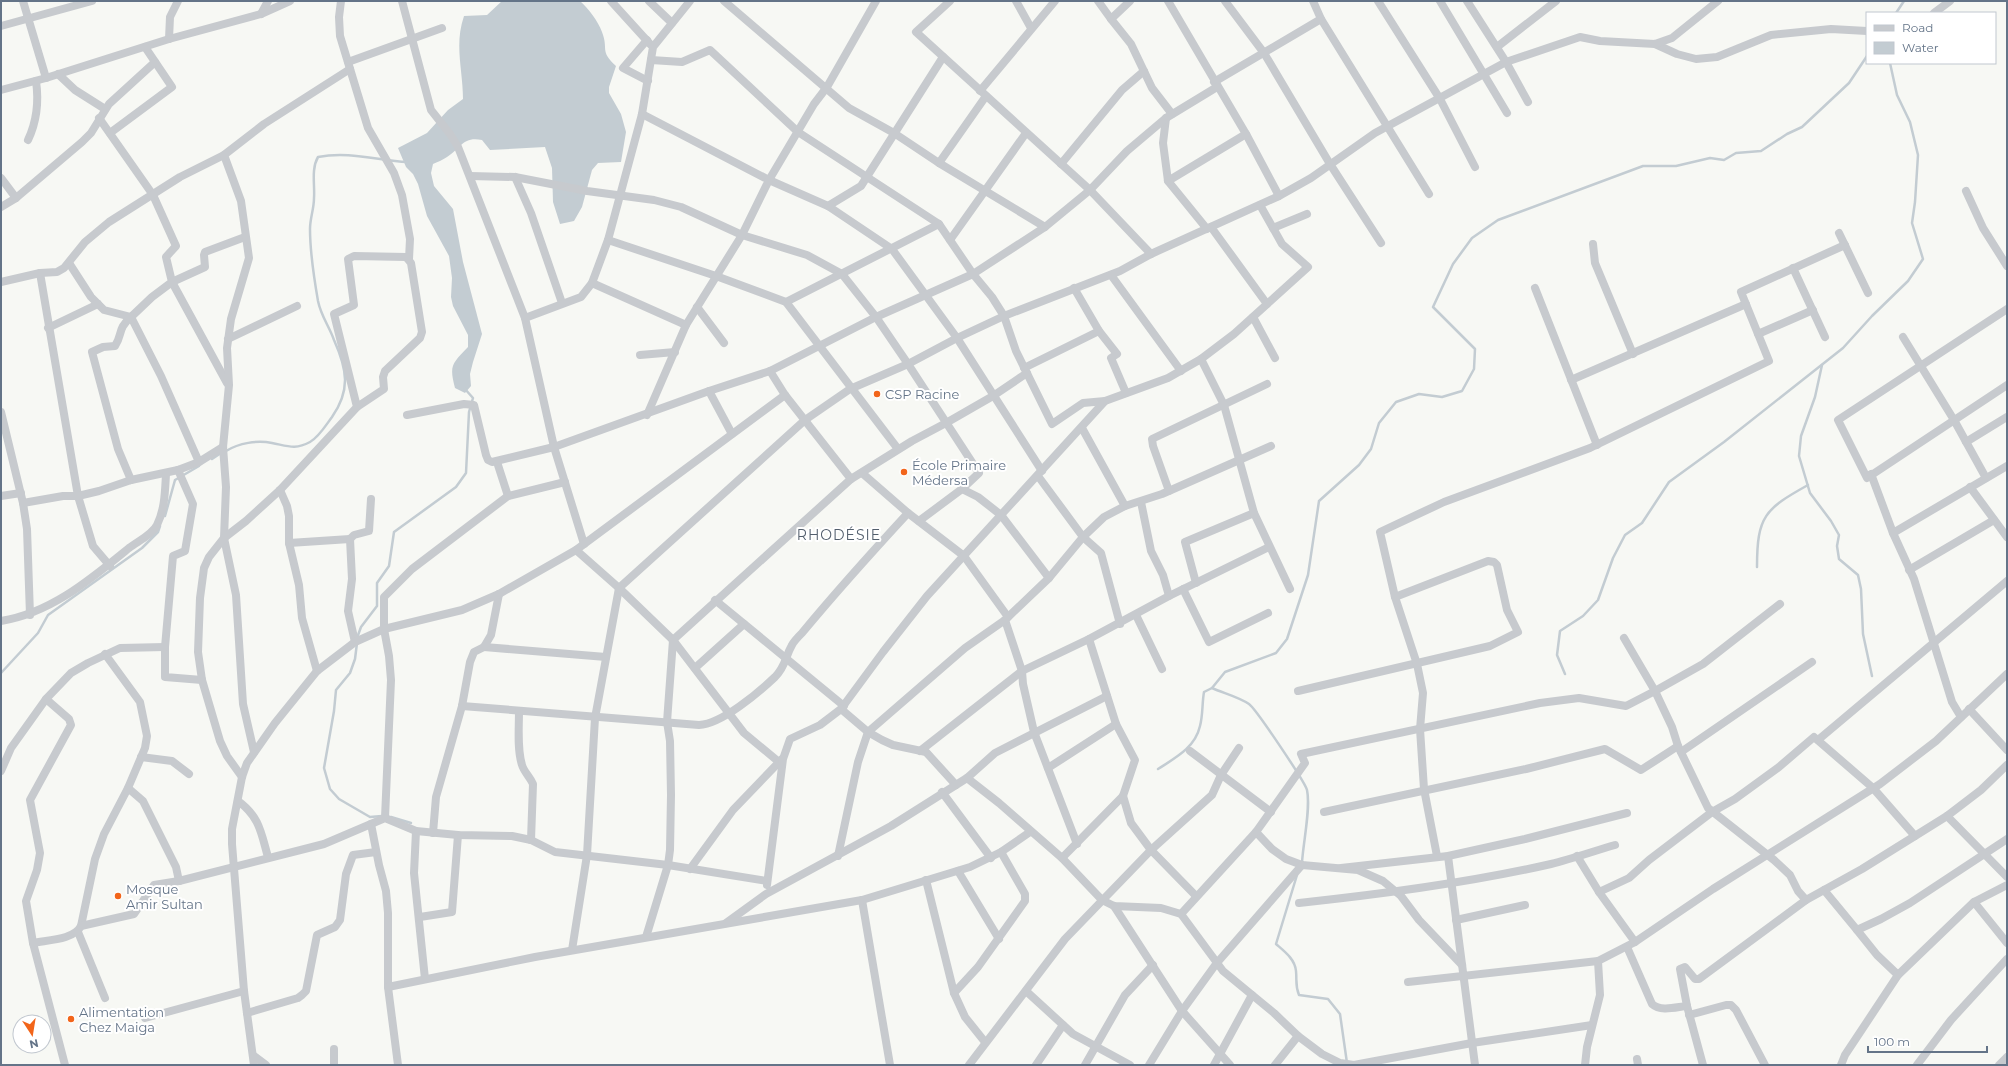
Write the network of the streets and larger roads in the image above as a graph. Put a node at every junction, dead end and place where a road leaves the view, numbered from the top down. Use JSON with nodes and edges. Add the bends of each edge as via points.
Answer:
{"nodes":[{"id":1,"x":23,"y":1,"type":"edge"},
{"id":2,"x":92,"y":1,"type":"edge"},
{"id":3,"x":178,"y":1,"type":"edge"},
{"id":4,"x":268,"y":1,"type":"edge"},
{"id":5,"x":290,"y":1,"type":"edge"},
{"id":6,"x":341,"y":1,"type":"edge"},
{"id":7,"x":402,"y":1,"type":"edge"},
{"id":8,"x":611,"y":1,"type":"edge"},
{"id":9,"x":649,"y":1,"type":"edge"},
{"id":10,"x":690,"y":1,"type":"edge"},
{"id":11,"x":724,"y":1,"type":"edge"},
{"id":12,"x":876,"y":1,"type":"edge"},
{"id":13,"x":950,"y":1,"type":"edge"},
{"id":14,"x":1016,"y":1,"type":"edge"},
{"id":15,"x":1055,"y":1,"type":"edge"},
{"id":16,"x":1098,"y":1,"type":"edge"},
{"id":17,"x":1130,"y":1,"type":"edge"},
{"id":18,"x":1168,"y":1,"type":"edge"},
{"id":19,"x":1225,"y":1,"type":"edge"},
{"id":20,"x":1313,"y":1,"type":"edge"},
{"id":21,"x":1378,"y":1,"type":"edge"},
{"id":22,"x":1440,"y":1,"type":"edge"},
{"id":23,"x":1467,"y":1,"type":"edge"},
{"id":24,"x":1556,"y":1,"type":"edge"},
{"id":25,"x":1718,"y":1,"type":"edge"},
{"id":26,"x":1950,"y":1,"type":"edge"},
{"id":27,"x":1935,"y":12,"type":"edge"},
{"id":28,"x":261,"y":14,"type":"junction"},
{"id":29,"x":28,"y":18,"type":"junction"},
{"id":30,"x":1111,"y":19,"type":"junction"},
{"id":31,"x":1321,"y":19,"type":"junction"},
{"id":32,"x":672,"y":23,"type":"junction"},
{"id":33,"x":1,"y":26,"type":"edge"},
{"id":34,"x":442,"y":28,"type":"dead end"},
{"id":35,"x":1031,"y":28,"type":"junction"},
{"id":36,"x":1866,"y":31,"type":"edge"},
{"id":37,"x":411,"y":38,"type":"junction"},
{"id":38,"x":169,"y":39,"type":"junction"},
{"id":39,"x":647,"y":40,"type":"junction"},
{"id":40,"x":1655,"y":44,"type":"junction"},
{"id":41,"x":145,"y":47,"type":"junction"},
{"id":42,"x":1497,"y":47,"type":"junction"},
{"id":43,"x":653,"y":48,"type":"junction"},
{"id":44,"x":1264,"y":52,"type":"junction"},
{"id":45,"x":943,"y":57,"type":"junction"},
{"id":46,"x":651,"y":60,"type":"junction"},
{"id":47,"x":155,"y":62,"type":"junction"},
{"id":48,"x":1506,"y":62,"type":"junction"},
{"id":49,"x":349,"y":66,"type":"junction"},
{"id":50,"x":1144,"y":71,"type":"junction"},
{"id":51,"x":58,"y":74,"type":"junction"},
{"id":52,"x":1484,"y":74,"type":"junction"},
{"id":53,"x":46,"y":78,"type":"junction"},
{"id":54,"x":36,"y":81,"type":"junction"},
{"id":55,"x":648,"y":81,"type":"junction"},
{"id":56,"x":1216,"y":85,"type":"junction"},
{"id":57,"x":827,"y":87,"type":"junction"},
{"id":58,"x":1,"y":90,"type":"edge"},
{"id":59,"x":983,"y":94,"type":"junction"},
{"id":60,"x":1440,"y":99,"type":"junction"},
{"id":61,"x":1528,"y":102,"type":"dead end"},
{"id":62,"x":105,"y":109,"type":"junction"},
{"id":63,"x":1507,"y":113,"type":"dead end"},
{"id":64,"x":642,"y":114,"type":"junction"},
{"id":65,"x":1169,"y":116,"type":"junction"},
{"id":66,"x":99,"y":118,"type":"junction"},
{"id":67,"x":1388,"y":127,"type":"junction"},
{"id":68,"x":798,"y":132,"type":"junction"},
{"id":69,"x":110,"y":133,"type":"junction"},
{"id":70,"x":894,"y":133,"type":"junction"},
{"id":71,"x":1026,"y":133,"type":"junction"},
{"id":72,"x":1246,"y":134,"type":"junction"},
{"id":73,"x":28,"y":140,"type":"dead end"},
{"id":74,"x":224,"y":155,"type":"junction"},
{"id":75,"x":939,"y":163,"type":"junction"},
{"id":76,"x":1061,"y":164,"type":"junction"},
{"id":77,"x":1330,"y":164,"type":"junction"},
{"id":78,"x":1475,"y":167,"type":"dead end"},
{"id":79,"x":470,"y":176,"type":"junction"},
{"id":80,"x":515,"y":177,"type":"junction"},
{"id":81,"x":866,"y":177,"type":"junction"},
{"id":82,"x":1,"y":178,"type":"edge"},
{"id":83,"x":769,"y":180,"type":"junction"},
{"id":84,"x":1168,"y":181,"type":"junction"},
{"id":85,"x":1090,"y":190,"type":"junction"},
{"id":86,"x":1966,"y":190,"type":"dead end"},
{"id":87,"x":984,"y":191,"type":"junction"},
{"id":88,"x":619,"y":194,"type":"junction"},
{"id":89,"x":1429,"y":194,"type":"dead end"},
{"id":90,"x":153,"y":195,"type":"junction"},
{"id":91,"x":1279,"y":196,"type":"junction"},
{"id":92,"x":16,"y":198,"type":"junction"},
{"id":93,"x":1260,"y":205,"type":"junction"},
{"id":94,"x":828,"y":206,"type":"junction"},
{"id":95,"x":1,"y":207,"type":"edge"},
{"id":96,"x":1307,"y":214,"type":"dead end"},
{"id":97,"x":939,"y":224,"type":"junction"},
{"id":98,"x":1044,"y":228,"type":"junction"},
{"id":99,"x":1209,"y":228,"type":"junction"},
{"id":100,"x":1273,"y":228,"type":"junction"},
{"id":101,"x":1839,"y":233,"type":"dead end"},
{"id":102,"x":742,"y":236,"type":"junction"},
{"id":103,"x":245,"y":237,"type":"junction"},
{"id":104,"x":608,"y":240,"type":"junction"},
{"id":105,"x":950,"y":240,"type":"junction"},
{"id":106,"x":1381,"y":243,"type":"dead end"},
{"id":107,"x":1593,"y":244,"type":"dead end"},
{"id":108,"x":1845,"y":245,"type":"junction"},
{"id":109,"x":892,"y":249,"type":"junction"},
{"id":110,"x":1151,"y":254,"type":"junction"},
{"id":111,"x":409,"y":259,"type":"junction"},
{"id":112,"x":69,"y":263,"type":"junction"},
{"id":113,"x":2007,"y":266,"type":"edge"},
{"id":114,"x":1793,"y":268,"type":"junction"},
{"id":115,"x":40,"y":273,"type":"junction"},
{"id":116,"x":842,"y":274,"type":"junction"},
{"id":117,"x":973,"y":274,"type":"junction"},
{"id":118,"x":1111,"y":274,"type":"junction"},
{"id":119,"x":716,"y":276,"type":"junction"},
{"id":120,"x":1,"y":282,"type":"edge"},
{"id":121,"x":172,"y":282,"type":"junction"},
{"id":122,"x":592,"y":283,"type":"junction"},
{"id":123,"x":1074,"y":288,"type":"junction"},
{"id":124,"x":1535,"y":288,"type":"dead end"},
{"id":125,"x":1868,"y":293,"type":"dead end"},
{"id":126,"x":925,"y":295,"type":"junction"},
{"id":127,"x":786,"y":302,"type":"junction"},
{"id":128,"x":562,"y":303,"type":"junction"},
{"id":129,"x":98,"y":304,"type":"junction"},
{"id":130,"x":1267,"y":304,"type":"junction"},
{"id":131,"x":1746,"y":304,"type":"junction"},
{"id":132,"x":297,"y":306,"type":"dead end"},
{"id":133,"x":697,"y":307,"type":"junction"},
{"id":134,"x":2007,"y":309,"type":"edge"},
{"id":135,"x":1813,"y":310,"type":"junction"},
{"id":136,"x":1004,"y":316,"type":"junction"},
{"id":137,"x":131,"y":317,"type":"junction"},
{"id":138,"x":876,"y":317,"type":"junction"},
{"id":139,"x":1253,"y":317,"type":"junction"},
{"id":140,"x":525,"y":318,"type":"junction"},
{"id":141,"x":686,"y":325,"type":"junction"},
{"id":142,"x":48,"y":328,"type":"junction"},
{"id":143,"x":1099,"y":331,"type":"junction"},
{"id":144,"x":1758,"y":334,"type":"junction"},
{"id":145,"x":1825,"y":337,"type":"dead end"},
{"id":146,"x":1903,"y":337,"type":"dead end"},
{"id":147,"x":957,"y":338,"type":"junction"},
{"id":148,"x":228,"y":339,"type":"junction"},
{"id":149,"x":724,"y":343,"type":"dead end"},
{"id":150,"x":820,"y":345,"type":"junction"},
{"id":151,"x":675,"y":352,"type":"junction"},
{"id":152,"x":1633,"y":354,"type":"junction"},
{"id":153,"x":640,"y":355,"type":"dead end"},
{"id":154,"x":1275,"y":358,"type":"dead end"},
{"id":155,"x":1201,"y":359,"type":"junction"},
{"id":156,"x":908,"y":364,"type":"junction"},
{"id":157,"x":1921,"y":366,"type":"junction"},
{"id":158,"x":1025,"y":370,"type":"junction"},
{"id":159,"x":1181,"y":371,"type":"junction"},
{"id":160,"x":770,"y":372,"type":"junction"},
{"id":161,"x":1571,"y":380,"type":"junction"},
{"id":162,"x":1267,"y":384,"type":"dead end"},
{"id":163,"x":229,"y":385,"type":"junction"},
{"id":164,"x":2007,"y":385,"type":"edge"},
{"id":165,"x":850,"y":389,"type":"junction"},
{"id":166,"x":709,"y":391,"type":"junction"},
{"id":167,"x":1126,"y":393,"type":"junction"},
{"id":168,"x":785,"y":395,"type":"junction"},
{"id":169,"x":993,"y":396,"type":"junction"},
{"id":170,"x":1105,"y":401,"type":"junction"},
{"id":171,"x":1224,"y":405,"type":"junction"},
{"id":172,"x":357,"y":407,"type":"junction"},
{"id":173,"x":1,"y":412,"type":"edge"},
{"id":174,"x":407,"y":415,"type":"dead end"},
{"id":175,"x":647,"y":415,"type":"junction"},
{"id":176,"x":2007,"y":417,"type":"edge"},
{"id":177,"x":805,"y":420,"type":"junction"},
{"id":178,"x":1954,"y":420,"type":"junction"},
{"id":179,"x":946,"y":423,"type":"junction"},
{"id":180,"x":1082,"y":428,"type":"junction"},
{"id":181,"x":732,"y":434,"type":"junction"},
{"id":182,"x":1966,"y":442,"type":"junction"},
{"id":183,"x":1597,"y":445,"type":"junction"},
{"id":184,"x":1271,"y":446,"type":"dead end"},
{"id":185,"x":223,"y":447,"type":"junction"},
{"id":186,"x":554,"y":447,"type":"junction"},
{"id":187,"x":898,"y":449,"type":"junction"},
{"id":188,"x":1240,"y":460,"type":"junction"},
{"id":189,"x":199,"y":462,"type":"junction"},
{"id":190,"x":497,"y":462,"type":"junction"},
{"id":191,"x":2007,"y":466,"type":"edge"},
{"id":192,"x":178,"y":470,"type":"junction"},
{"id":193,"x":862,"y":473,"type":"junction"},
{"id":194,"x":166,"y":474,"type":"junction"},
{"id":195,"x":1040,"y":474,"type":"junction"},
{"id":196,"x":1871,"y":474,"type":"junction"},
{"id":197,"x":1986,"y":478,"type":"junction"},
{"id":198,"x":851,"y":479,"type":"junction"},
{"id":199,"x":131,"y":480,"type":"junction"},
{"id":200,"x":565,"y":482,"type":"junction"},
{"id":201,"x":1970,"y":488,"type":"junction"},
{"id":202,"x":962,"y":489,"type":"junction"},
{"id":203,"x":280,"y":490,"type":"junction"},
{"id":204,"x":1169,"y":490,"type":"junction"},
{"id":205,"x":21,"y":493,"type":"junction"},
{"id":206,"x":1,"y":496,"type":"edge"},
{"id":207,"x":78,"y":496,"type":"junction"},
{"id":208,"x":508,"y":496,"type":"junction"},
{"id":209,"x":371,"y":499,"type":"dead end"},
{"id":210,"x":1141,"y":502,"type":"junction"},
{"id":211,"x":23,"y":503,"type":"junction"},
{"id":212,"x":1125,"y":506,"type":"junction"},
{"id":213,"x":908,"y":513,"type":"junction"},
{"id":214,"x":1254,"y":513,"type":"junction"},
{"id":215,"x":1001,"y":515,"type":"junction"},
{"id":216,"x":1994,"y":520,"type":"junction"},
{"id":217,"x":919,"y":521,"type":"junction"},
{"id":218,"x":1893,"y":533,"type":"junction"},
{"id":219,"x":1083,"y":537,"type":"junction"},
{"id":220,"x":2007,"y":537,"type":"edge"},
{"id":221,"x":224,"y":538,"type":"junction"},
{"id":222,"x":350,"y":539,"type":"junction"},
{"id":223,"x":289,"y":543,"type":"junction"},
{"id":224,"x":584,"y":544,"type":"junction"},
{"id":225,"x":1269,"y":547,"type":"junction"},
{"id":226,"x":576,"y":550,"type":"junction"},
{"id":227,"x":964,"y":556,"type":"junction"},
{"id":228,"x":110,"y":566,"type":"junction"},
{"id":229,"x":1910,"y":570,"type":"junction"},
{"id":230,"x":1050,"y":578,"type":"junction"},
{"id":231,"x":2007,"y":581,"type":"edge"},
{"id":232,"x":1196,"y":583,"type":"junction"},
{"id":233,"x":618,"y":588,"type":"junction"},
{"id":234,"x":1183,"y":589,"type":"junction"},
{"id":235,"x":1290,"y":589,"type":"dead end"},
{"id":236,"x":499,"y":594,"type":"junction"},
{"id":237,"x":1169,"y":596,"type":"junction"},
{"id":238,"x":1395,"y":597,"type":"junction"},
{"id":239,"x":715,"y":600,"type":"junction"},
{"id":240,"x":1780,"y":604,"type":"dead end"},
{"id":241,"x":1268,"y":613,"type":"dead end"},
{"id":242,"x":30,"y":615,"type":"junction"},
{"id":243,"x":1136,"y":615,"type":"junction"},
{"id":244,"x":1006,"y":619,"type":"junction"},
{"id":245,"x":1,"y":621,"type":"edge"},
{"id":246,"x":744,"y":624,"type":"junction"},
{"id":247,"x":1120,"y":624,"type":"junction"},
{"id":248,"x":384,"y":629,"type":"junction"},
{"id":249,"x":1624,"y":638,"type":"dead end"},
{"id":250,"x":1090,"y":639,"type":"junction"},
{"id":251,"x":673,"y":640,"type":"junction"},
{"id":252,"x":354,"y":642,"type":"junction"},
{"id":253,"x":1935,"y":643,"type":"junction"},
{"id":254,"x":165,"y":647,"type":"junction"},
{"id":255,"x":484,"y":647,"type":"junction"},
{"id":256,"x":105,"y":654,"type":"junction"},
{"id":257,"x":606,"y":657,"type":"junction"},
{"id":258,"x":788,"y":659,"type":"junction"},
{"id":259,"x":1812,"y":662,"type":"dead end"},
{"id":260,"x":1417,"y":664,"type":"junction"},
{"id":261,"x":695,"y":668,"type":"junction"},
{"id":262,"x":1162,"y":668,"type":"dead end"},
{"id":263,"x":317,"y":671,"type":"junction"},
{"id":264,"x":1022,"y":671,"type":"junction"},
{"id":265,"x":2007,"y":674,"type":"edge"},
{"id":266,"x":202,"y":680,"type":"junction"},
{"id":267,"x":1298,"y":691,"type":"dead end"},
{"id":268,"x":1655,"y":691,"type":"junction"},
{"id":269,"x":1107,"y":696,"type":"junction"},
{"id":270,"x":46,"y":699,"type":"junction"},
{"id":271,"x":462,"y":706,"type":"junction"},
{"id":272,"x":842,"y":708,"type":"junction"},
{"id":273,"x":1969,"y":709,"type":"junction"},
{"id":274,"x":519,"y":711,"type":"junction"},
{"id":275,"x":728,"y":715,"type":"junction"},
{"id":276,"x":1961,"y":717,"type":"junction"},
{"id":277,"x":594,"y":718,"type":"junction"},
{"id":278,"x":667,"y":722,"type":"junction"},
{"id":279,"x":1116,"y":724,"type":"junction"},
{"id":280,"x":1420,"y":729,"type":"junction"},
{"id":281,"x":868,"y":732,"type":"junction"},
{"id":282,"x":1034,"y":732,"type":"junction"},
{"id":283,"x":1818,"y":740,"type":"junction"},
{"id":284,"x":1239,"y":748,"type":"dead end"},
{"id":285,"x":1679,"y":749,"type":"junction"},
{"id":286,"x":2007,"y":750,"type":"edge"},
{"id":287,"x":920,"y":751,"type":"junction"},
{"id":288,"x":1190,"y":751,"type":"dead end"},
{"id":289,"x":254,"y":752,"type":"junction"},
{"id":290,"x":141,"y":756,"type":"junction"},
{"id":291,"x":781,"y":760,"type":"junction"},
{"id":292,"x":2007,"y":765,"type":"edge"},
{"id":293,"x":1048,"y":768,"type":"junction"},
{"id":294,"x":1,"y":771,"type":"edge"},
{"id":295,"x":189,"y":774,"type":"dead end"},
{"id":296,"x":1221,"y":775,"type":"junction"},
{"id":297,"x":242,"y":777,"type":"junction"},
{"id":298,"x":967,"y":778,"type":"junction"},
{"id":299,"x":956,"y":785,"type":"junction"},
{"id":300,"x":128,"y":788,"type":"junction"},
{"id":301,"x":1873,"y":788,"type":"junction"},
{"id":302,"x":1424,"y":789,"type":"junction"},
{"id":303,"x":942,"y":792,"type":"junction"},
{"id":304,"x":1123,"y":796,"type":"junction"},
{"id":305,"x":238,"y":801,"type":"junction"},
{"id":306,"x":1270,"y":812,"type":"junction"},
{"id":307,"x":1324,"y":812,"type":"dead end"},
{"id":308,"x":1712,"y":812,"type":"junction"},
{"id":309,"x":1627,"y":813,"type":"dead end"},
{"id":310,"x":1947,"y":816,"type":"junction"},
{"id":311,"x":385,"y":818,"type":"junction"},
{"id":312,"x":371,"y":824,"type":"junction"},
{"id":313,"x":416,"y":831,"type":"junction"},
{"id":314,"x":1030,"y":832,"type":"junction"},
{"id":315,"x":1256,"y":832,"type":"junction"},
{"id":316,"x":433,"y":833,"type":"junction"},
{"id":317,"x":458,"y":835,"type":"junction"},
{"id":318,"x":1915,"y":836,"type":"junction"},
{"id":319,"x":2007,"y":839,"type":"edge"},
{"id":320,"x":531,"y":840,"type":"junction"},
{"id":321,"x":1077,"y":844,"type":"junction"},
{"id":322,"x":1615,"y":844,"type":"dead end"},
{"id":323,"x":1151,"y":850,"type":"junction"},
{"id":324,"x":376,"y":852,"type":"junction"},
{"id":325,"x":1001,"y":852,"type":"junction"},
{"id":326,"x":1768,"y":854,"type":"junction"},
{"id":327,"x":587,"y":855,"type":"junction"},
{"id":328,"x":1984,"y":855,"type":"junction"},
{"id":329,"x":838,"y":856,"type":"junction"},
{"id":330,"x":1437,"y":856,"type":"junction"},
{"id":331,"x":1448,"y":856,"type":"junction"},
{"id":332,"x":1577,"y":856,"type":"junction"},
{"id":333,"x":268,"y":857,"type":"junction"},
{"id":334,"x":991,"y":858,"type":"junction"},
{"id":335,"x":1062,"y":858,"type":"junction"},
{"id":336,"x":668,"y":865,"type":"junction"},
{"id":337,"x":1302,"y":865,"type":"junction"},
{"id":338,"x":235,"y":866,"type":"junction"},
{"id":339,"x":1341,"y":868,"type":"junction"},
{"id":340,"x":690,"y":869,"type":"junction"},
{"id":341,"x":958,"y":871,"type":"junction"},
{"id":342,"x":2007,"y":877,"type":"edge"},
{"id":343,"x":926,"y":880,"type":"junction"},
{"id":344,"x":179,"y":881,"type":"junction"},
{"id":345,"x":767,"y":881,"type":"junction"},
{"id":346,"x":1451,"y":884,"type":"junction"},
{"id":347,"x":2007,"y":885,"type":"edge"},
{"id":348,"x":1824,"y":890,"type":"junction"},
{"id":349,"x":1397,"y":892,"type":"junction"},
{"id":350,"x":1599,"y":892,"type":"junction"},
{"id":351,"x":766,"y":894,"type":"junction"},
{"id":352,"x":1196,"y":896,"type":"junction"},
{"id":353,"x":862,"y":900,"type":"junction"},
{"id":354,"x":1102,"y":900,"type":"junction"},
{"id":355,"x":1806,"y":900,"type":"junction"},
{"id":356,"x":1974,"y":902,"type":"junction"},
{"id":357,"x":1299,"y":903,"type":"dead end"},
{"id":358,"x":1525,"y":905,"type":"dead end"},
{"id":359,"x":1114,"y":906,"type":"junction"},
{"id":360,"x":1181,"y":914,"type":"junction"},
{"id":361,"x":420,"y":917,"type":"junction"},
{"id":362,"x":1456,"y":920,"type":"junction"},
{"id":363,"x":724,"y":924,"type":"junction"},
{"id":364,"x":79,"y":929,"type":"junction"},
{"id":365,"x":1857,"y":930,"type":"junction"},
{"id":366,"x":646,"y":937,"type":"junction"},
{"id":367,"x":998,"y":939,"type":"junction"},
{"id":368,"x":1635,"y":942,"type":"junction"},
{"id":369,"x":33,"y":943,"type":"junction"},
{"id":370,"x":2007,"y":943,"type":"edge"},
{"id":371,"x":1627,"y":947,"type":"junction"},
{"id":372,"x":572,"y":950,"type":"junction"},
{"id":373,"x":2007,"y":959,"type":"edge"},
{"id":374,"x":1598,"y":961,"type":"junction"},
{"id":375,"x":1216,"y":964,"type":"junction"},
{"id":376,"x":1153,"y":965,"type":"junction"},
{"id":377,"x":1462,"y":965,"type":"junction"},
{"id":378,"x":1898,"y":975,"type":"junction"},
{"id":379,"x":1464,"y":976,"type":"junction"},
{"id":380,"x":425,"y":979,"type":"junction"},
{"id":381,"x":1408,"y":982,"type":"dead end"},
{"id":382,"x":388,"y":986,"type":"junction"},
{"id":383,"x":244,"y":991,"type":"junction"},
{"id":384,"x":1026,"y":991,"type":"junction"},
{"id":385,"x":954,"y":993,"type":"junction"},
{"id":386,"x":1252,"y":995,"type":"junction"},
{"id":387,"x":105,"y":998,"type":"dead end"},
{"id":388,"x":1687,"y":1006,"type":"junction"},
{"id":389,"x":1182,"y":1011,"type":"junction"},
{"id":390,"x":247,"y":1012,"type":"junction"},
{"id":391,"x":1689,"y":1015,"type":"junction"},
{"id":392,"x":145,"y":1018,"type":"dead end"},
{"id":393,"x":1063,"y":1025,"type":"junction"},
{"id":394,"x":1592,"y":1026,"type":"junction"},
{"id":395,"x":1298,"y":1036,"type":"junction"},
{"id":396,"x":986,"y":1042,"type":"junction"},
{"id":397,"x":1472,"y":1043,"type":"junction"},
{"id":398,"x":1094,"y":1046,"type":"junction"},
{"id":399,"x":334,"y":1049,"type":"dead end"},
{"id":400,"x":1220,"y":1053,"type":"junction"},
{"id":401,"x":254,"y":1056,"type":"junction"},
{"id":402,"x":2007,"y":1057,"type":"edge"},
{"id":403,"x":65,"y":1065,"type":"edge"},
{"id":404,"x":254,"y":1065,"type":"edge"},
{"id":405,"x":266,"y":1065,"type":"edge"},
{"id":406,"x":334,"y":1065,"type":"edge"},
{"id":407,"x":398,"y":1065,"type":"edge"},
{"id":408,"x":890,"y":1065,"type":"edge"},
{"id":409,"x":969,"y":1065,"type":"edge"},
{"id":410,"x":1036,"y":1065,"type":"edge"},
{"id":411,"x":1085,"y":1065,"type":"edge"},
{"id":412,"x":1130,"y":1065,"type":"edge"},
{"id":413,"x":1149,"y":1065,"type":"edge"},
{"id":414,"x":1214,"y":1065,"type":"edge"},
{"id":415,"x":1230,"y":1065,"type":"edge"},
{"id":416,"x":1274,"y":1065,"type":"edge"},
{"id":417,"x":1475,"y":1065,"type":"edge"},
{"id":418,"x":1584,"y":1065,"type":"edge"},
{"id":419,"x":1703,"y":1065,"type":"edge"},
{"id":420,"x":1766,"y":1065,"type":"edge"},
{"id":421,"x":1841,"y":1065,"type":"edge"},
{"id":422,"x":1917,"y":1065,"type":"edge"},
{"id":423,"x":2000,"y":1065,"type":"edge"}],
"edges":[{"from":1,"to":29,"type":"street"},
{"from":2,"to":29,"type":"street"},
{"from":3,"to":38,"type":"street","via":[[170,17]]},
{"from":4,"to":28,"type":"street"},
{"from":5,"to":28,"type":"street"},
{"from":6,"to":49,"type":"street","via":[[340,36]]},
{"from":7,"to":37,"type":"street"},
{"from":8,"to":39,"type":"street"},
{"from":9,"to":32,"type":"street"},
{"from":10,"to":32,"type":"street"},
{"from":11,"to":57,"type":"street"},
{"from":12,"to":57,"type":"street"},
{"from":13,"to":45,"type":"street","via":[[916,32]]},
{"from":14,"to":35,"type":"street"},
{"from":15,"to":35,"type":"street"},
{"from":16,"to":30,"type":"street"},
{"from":17,"to":30,"type":"street"},
{"from":18,"to":56,"type":"street"},
{"from":19,"to":44,"type":"street"},
{"from":20,"to":31,"type":"street"},
{"from":21,"to":60,"type":"street"},
{"from":22,"to":52,"type":"street"},
{"from":23,"to":42,"type":"street"},
{"from":24,"to":42,"type":"street"},
{"from":25,"to":40,"type":"street","via":[[1672,38]]},
{"from":26,"to":27,"type":"street"},
{"from":28,"to":38,"type":"street"},
{"from":29,"to":33,"type":"street"},
{"from":29,"to":53,"type":"street"},
{"from":30,"to":50,"type":"street","via":[[1131,44]]},
{"from":31,"to":44,"type":"street"},
{"from":31,"to":67,"type":"street"},
{"from":32,"to":43,"type":"street"},
{"from":34,"to":37,"type":"street"},
{"from":35,"to":59,"type":"street"},
{"from":36,"to":40,"type":"street","via":[[1831,29],[1771,35],[1717,57],[1696,59]]},
{"from":37,"to":49,"type":"street"},
{"from":37,"to":79,"type":"street","via":[[431,110],[450,134]]},
{"from":38,"to":41,"type":"street"},
{"from":39,"to":43,"type":"street"},
{"from":39,"to":55,"type":"street","via":[[622,68]]},
{"from":40,"to":48,"type":"street","via":[[1600,41],[1580,37]]},
{"from":41,"to":47,"type":"street"},
{"from":41,"to":51,"type":"street"},
{"from":42,"to":48,"type":"street"},
{"from":43,"to":46,"type":"street"},
{"from":44,"to":56,"type":"street"},
{"from":44,"to":77,"type":"street"},
{"from":45,"to":59,"type":"street"},
{"from":45,"to":70,"type":"street"},
{"from":46,"to":55,"type":"street"},
{"from":46,"to":68,"type":"street","via":[[682,62],[710,50]]},
{"from":47,"to":62,"type":"street"},
{"from":47,"to":69,"type":"street","via":[[172,87]]},
{"from":48,"to":52,"type":"street"},
{"from":48,"to":61,"type":"street"},
{"from":49,"to":74,"type":"street","via":[[264,124]]},
{"from":49,"to":111,"type":"street","via":[[368,128],[394,173],[402,195],[410,238]]},
{"from":50,"to":65,"type":"street"},
{"from":50,"to":76,"type":"street","via":[[1122,90]]},
{"from":51,"to":53,"type":"street"},
{"from":51,"to":62,"type":"street","via":[[75,90]]},
{"from":52,"to":60,"type":"street"},
{"from":52,"to":63,"type":"street"},
{"from":53,"to":54,"type":"street"},
{"from":54,"to":58,"type":"street"},
{"from":54,"to":73,"type":"street","via":[[38,91],[35,125]]},
{"from":55,"to":64,"type":"street"},
{"from":56,"to":65,"type":"street"},
{"from":56,"to":72,"type":"street"},
{"from":57,"to":68,"type":"street"},
{"from":57,"to":70,"type":"street","via":[[849,108]]},
{"from":59,"to":71,"type":"street"},
{"from":59,"to":75,"type":"street"},
{"from":60,"to":67,"type":"street"},
{"from":60,"to":78,"type":"street"},
{"from":62,"to":66,"type":"street"},
{"from":64,"to":83,"type":"street"},
{"from":64,"to":88,"type":"street"},
{"from":65,"to":84,"type":"street","via":[[1163,143]]},
{"from":65,"to":85,"type":"street","via":[[1127,151]]},
{"from":66,"to":69,"type":"street"},
{"from":66,"to":92,"type":"street","via":[[82,142]]},
{"from":67,"to":77,"type":"street"},
{"from":67,"to":89,"type":"street"},
{"from":68,"to":81,"type":"street"},
{"from":68,"to":83,"type":"street"},
{"from":69,"to":90,"type":"street"},
{"from":70,"to":75,"type":"street"},
{"from":70,"to":81,"type":"street"},
{"from":71,"to":76,"type":"street"},
{"from":71,"to":87,"type":"street"},
{"from":72,"to":84,"type":"street"},
{"from":72,"to":91,"type":"street"},
{"from":74,"to":90,"type":"street","via":[[180,177]]},
{"from":74,"to":103,"type":"street","via":[[241,202]]},
{"from":75,"to":87,"type":"street"},
{"from":76,"to":85,"type":"street"},
{"from":77,"to":91,"type":"street"},
{"from":77,"to":106,"type":"street"},
{"from":79,"to":80,"type":"street"},
{"from":79,"to":140,"type":"street"},
{"from":80,"to":88,"type":"street"},
{"from":80,"to":128,"type":"street","via":[[531,213]]},
{"from":81,"to":94,"type":"street","via":[[861,186]]},
{"from":81,"to":97,"type":"street"},
{"from":82,"to":92,"type":"street"},
{"from":83,"to":94,"type":"street"},
{"from":83,"to":102,"type":"street"},
{"from":84,"to":99,"type":"street"},
{"from":85,"to":98,"type":"street"},
{"from":85,"to":110,"type":"street"},
{"from":86,"to":113,"type":"street","via":[[1983,228]]},
{"from":87,"to":98,"type":"street"},
{"from":87,"to":105,"type":"street"},
{"from":88,"to":102,"type":"street","via":[[681,207]]},
{"from":88,"to":104,"type":"street"},
{"from":90,"to":112,"type":"street","via":[[109,222],[85,242]]},
{"from":90,"to":121,"type":"street","via":[[176,242],[175,249],[166,257]]},
{"from":91,"to":93,"type":"street"},
{"from":92,"to":95,"type":"street"},
{"from":93,"to":99,"type":"street"},
{"from":93,"to":100,"type":"street"},
{"from":94,"to":109,"type":"street"},
{"from":96,"to":100,"type":"street"},
{"from":97,"to":105,"type":"street"},
{"from":97,"to":109,"type":"street"},
{"from":98,"to":117,"type":"street"},
{"from":99,"to":110,"type":"street"},
{"from":99,"to":130,"type":"street"},
{"from":100,"to":130,"type":"street","via":[[1282,244],[1308,267]]},
{"from":101,"to":108,"type":"street"},
{"from":102,"to":116,"type":"street","via":[[807,255]]},
{"from":102,"to":119,"type":"street"},
{"from":103,"to":121,"type":"street","via":[[205,252],[203,269]]},
{"from":103,"to":148,"type":"street","via":[[248,264],[236,300]]},
{"from":104,"to":119,"type":"street"},
{"from":104,"to":122,"type":"street"},
{"from":105,"to":117,"type":"street"},
{"from":107,"to":152,"type":"street","via":[[1596,263]]},
{"from":108,"to":114,"type":"street"},
{"from":108,"to":125,"type":"street"},
{"from":109,"to":116,"type":"street"},
{"from":109,"to":126,"type":"street"},
{"from":110,"to":118,"type":"street"},
{"from":111,"to":172,"type":"street","via":[[422,332],[420,338],[385,371],[384,389]]},
{"from":111,"to":172,"type":"street","via":[[354,256],[348,259],[354,305],[334,314]]},
{"from":112,"to":115,"type":"street","via":[[57,272]]},
{"from":112,"to":129,"type":"street"},
{"from":114,"to":131,"type":"street","via":[[1741,292]]},
{"from":114,"to":135,"type":"street"},
{"from":115,"to":120,"type":"street"},
{"from":115,"to":142,"type":"street"},
{"from":116,"to":127,"type":"street"},
{"from":116,"to":138,"type":"street"},
{"from":117,"to":126,"type":"street"},
{"from":117,"to":136,"type":"street"},
{"from":118,"to":123,"type":"street"},
{"from":118,"to":159,"type":"street"},
{"from":119,"to":127,"type":"street"},
{"from":119,"to":133,"type":"street"},
{"from":121,"to":137,"type":"street"},
{"from":121,"to":163,"type":"street"},
{"from":122,"to":128,"type":"street","via":[[581,297]]},
{"from":122,"to":141,"type":"street"},
{"from":123,"to":136,"type":"street"},
{"from":123,"to":143,"type":"street"},
{"from":124,"to":161,"type":"street"},
{"from":126,"to":138,"type":"street"},
{"from":126,"to":147,"type":"street"},
{"from":127,"to":150,"type":"street"},
{"from":128,"to":140,"type":"street"},
{"from":129,"to":137,"type":"street","via":[[104,310]]},
{"from":129,"to":142,"type":"street"},
{"from":130,"to":139,"type":"street"},
{"from":131,"to":144,"type":"street"},
{"from":131,"to":152,"type":"street"},
{"from":132,"to":148,"type":"street"},
{"from":133,"to":141,"type":"street"},
{"from":133,"to":149,"type":"street"},
{"from":134,"to":157,"type":"street"},
{"from":135,"to":144,"type":"street"},
{"from":135,"to":145,"type":"street"},
{"from":136,"to":147,"type":"street"},
{"from":136,"to":158,"type":"street"},
{"from":137,"to":189,"type":"street","via":[[161,376]]},
{"from":137,"to":199,"type":"street","via":[[122,325],[115,346],[103,347],[92,352],[118,449]]},
{"from":138,"to":150,"type":"street"},
{"from":138,"to":156,"type":"street"},
{"from":139,"to":154,"type":"street"},
{"from":139,"to":155,"type":"street"},
{"from":140,"to":186,"type":"street"},
{"from":141,"to":151,"type":"street"},
{"from":142,"to":207,"type":"street"},
{"from":143,"to":158,"type":"street"},
{"from":143,"to":167,"type":"street","via":[[1118,354],[1111,358]]},
{"from":144,"to":183,"type":"street","via":[[1769,362]]},
{"from":146,"to":157,"type":"street"},
{"from":147,"to":156,"type":"street"},
{"from":147,"to":169,"type":"street"},
{"from":148,"to":163,"type":"street"},
{"from":150,"to":160,"type":"street"},
{"from":150,"to":165,"type":"street"},
{"from":151,"to":153,"type":"street"},
{"from":151,"to":175,"type":"street"},
{"from":152,"to":161,"type":"street"},
{"from":155,"to":159,"type":"street"},
{"from":155,"to":171,"type":"street"},
{"from":156,"to":165,"type":"street"},
{"from":156,"to":179,"type":"street"},
{"from":157,"to":178,"type":"street"},
{"from":157,"to":196,"type":"street","via":[[1838,420],[1867,478]]},
{"from":158,"to":169,"type":"street"},
{"from":158,"to":170,"type":"street","via":[[1052,424],[1083,403]]},
{"from":159,"to":167,"type":"street"},
{"from":160,"to":166,"type":"street"},
{"from":160,"to":168,"type":"street"},
{"from":161,"to":183,"type":"street"},
{"from":162,"to":171,"type":"street"},
{"from":163,"to":185,"type":"street"},
{"from":164,"to":178,"type":"street"},
{"from":165,"to":177,"type":"street"},
{"from":165,"to":187,"type":"street"},
{"from":166,"to":175,"type":"street"},
{"from":166,"to":181,"type":"street"},
{"from":167,"to":170,"type":"street"},
{"from":168,"to":177,"type":"street"},
{"from":168,"to":181,"type":"street"},
{"from":169,"to":179,"type":"street"},
{"from":169,"to":195,"type":"street"},
{"from":170,"to":180,"type":"street"},
{"from":171,"to":188,"type":"street"},
{"from":171,"to":204,"type":"street","via":[[1152,439]]},
{"from":172,"to":203,"type":"street"},
{"from":173,"to":205,"type":"street"},
{"from":174,"to":190,"type":"street","via":[[464,404],[474,405],[488,460]]},
{"from":175,"to":186,"type":"street"},
{"from":176,"to":182,"type":"street"},
{"from":177,"to":198,"type":"street"},
{"from":177,"to":233,"type":"street"},
{"from":178,"to":182,"type":"street"},
{"from":178,"to":196,"type":"street"},
{"from":179,"to":187,"type":"street"},
{"from":179,"to":202,"type":"street","via":[[979,473]]},
{"from":180,"to":195,"type":"street"},
{"from":180,"to":212,"type":"street"},
{"from":181,"to":224,"type":"street"},
{"from":182,"to":197,"type":"street"},
{"from":183,"to":238,"type":"street","via":[[1444,502],[1380,532]]},
{"from":184,"to":188,"type":"street"},
{"from":185,"to":189,"type":"street"},
{"from":185,"to":221,"type":"street","via":[[226,487]]},
{"from":186,"to":190,"type":"street"},
{"from":186,"to":200,"type":"street"},
{"from":187,"to":193,"type":"street"},
{"from":188,"to":204,"type":"street"},
{"from":188,"to":214,"type":"street"},
{"from":189,"to":192,"type":"street"},
{"from":190,"to":208,"type":"street"},
{"from":191,"to":197,"type":"street"},
{"from":192,"to":194,"type":"street"},
{"from":192,"to":254,"type":"street","via":[[193,504],[185,551],[173,556]]},
{"from":193,"to":198,"type":"street"},
{"from":193,"to":213,"type":"street"},
{"from":194,"to":199,"type":"street"},
{"from":194,"to":228,"type":"street","via":[[164,498],[156,526]]},
{"from":195,"to":215,"type":"street"},
{"from":195,"to":219,"type":"street"},
{"from":196,"to":218,"type":"street"},
{"from":197,"to":201,"type":"street"},
{"from":198,"to":239,"type":"street"},
{"from":199,"to":207,"type":"street"},
{"from":200,"to":208,"type":"street"},
{"from":200,"to":224,"type":"street"},
{"from":201,"to":216,"type":"street"},
{"from":201,"to":218,"type":"street"},
{"from":202,"to":215,"type":"street","via":[[978,497]]},
{"from":202,"to":217,"type":"street"},
{"from":203,"to":221,"type":"street"},
{"from":203,"to":223,"type":"street","via":[[289,516]]},
{"from":204,"to":210,"type":"street"},
{"from":205,"to":206,"type":"street"},
{"from":205,"to":211,"type":"street"},
{"from":207,"to":211,"type":"street"},
{"from":207,"to":228,"type":"street","via":[[93,546]]},
{"from":208,"to":248,"type":"street","via":[[412,569],[387,592],[383,602]]},
{"from":209,"to":222,"type":"street","via":[[369,531],[354,535]]},
{"from":210,"to":212,"type":"street"},
{"from":210,"to":237,"type":"street","via":[[1151,551],[1163,575]]},
{"from":211,"to":242,"type":"street","via":[[27,529]]},
{"from":212,"to":219,"type":"street","via":[[1104,517]]},
{"from":213,"to":217,"type":"street"},
{"from":213,"to":258,"type":"street","via":[[802,632],[792,646]]},
{"from":214,"to":225,"type":"street"},
{"from":214,"to":232,"type":"street","via":[[1185,542]]},
{"from":215,"to":227,"type":"street"},
{"from":215,"to":230,"type":"street"},
{"from":216,"to":220,"type":"street"},
{"from":216,"to":229,"type":"street"},
{"from":217,"to":227,"type":"street"},
{"from":218,"to":229,"type":"street"},
{"from":219,"to":230,"type":"street"},
{"from":219,"to":247,"type":"street","via":[[1101,553]]},
{"from":221,"to":266,"type":"street","via":[[204,568],[198,652]]},
{"from":221,"to":289,"type":"street","via":[[236,594],[243,704]]},
{"from":222,"to":223,"type":"street"},
{"from":222,"to":252,"type":"street","via":[[352,580],[348,611]]},
{"from":223,"to":263,"type":"street","via":[[298,579],[306,637]]},
{"from":224,"to":226,"type":"street"},
{"from":225,"to":232,"type":"street"},
{"from":225,"to":235,"type":"street"},
{"from":226,"to":233,"type":"street"},
{"from":226,"to":236,"type":"street"},
{"from":227,"to":244,"type":"street"},
{"from":227,"to":272,"type":"street","via":[[922,602]]},
{"from":228,"to":242,"type":"street","via":[[52,604]]},
{"from":229,"to":253,"type":"street"},
{"from":230,"to":244,"type":"street"},
{"from":231,"to":253,"type":"street"},
{"from":232,"to":234,"type":"street"},
{"from":233,"to":251,"type":"street"},
{"from":233,"to":257,"type":"street"},
{"from":234,"to":237,"type":"street"},
{"from":234,"to":241,"type":"street","via":[[1209,642]]},
{"from":236,"to":248,"type":"street","via":[[462,610]]},
{"from":236,"to":255,"type":"street","via":[[492,631]]},
{"from":237,"to":243,"type":"street"},
{"from":238,"to":260,"type":"street"},
{"from":238,"to":260,"type":"street","via":[[1488,561],[1497,565],[1507,610],[1518,632],[1490,646]]},
{"from":239,"to":246,"type":"street"},
{"from":239,"to":251,"type":"street"},
{"from":240,"to":268,"type":"street","via":[[1703,664]]},
{"from":242,"to":245,"type":"street"},
{"from":243,"to":247,"type":"street"},
{"from":243,"to":262,"type":"street"},
{"from":244,"to":264,"type":"street"},
{"from":244,"to":281,"type":"street","via":[[965,648]]},
{"from":246,"to":258,"type":"street"},
{"from":246,"to":261,"type":"street"},
{"from":247,"to":250,"type":"street"},
{"from":248,"to":252,"type":"street"},
{"from":248,"to":311,"type":"street","via":[[391,680]]},
{"from":249,"to":268,"type":"street"},
{"from":250,"to":264,"type":"street"},
{"from":250,"to":269,"type":"street"},
{"from":251,"to":261,"type":"street"},
{"from":251,"to":278,"type":"street"},
{"from":252,"to":263,"type":"street"},
{"from":253,"to":276,"type":"street","via":[[1952,702]]},
{"from":253,"to":283,"type":"street"},
{"from":254,"to":256,"type":"street","via":[[120,648]]},
{"from":254,"to":266,"type":"street","via":[[165,677]]},
{"from":255,"to":257,"type":"street"},
{"from":255,"to":271,"type":"street","via":[[471,656]]},
{"from":256,"to":270,"type":"street","via":[[71,673]]},
{"from":256,"to":290,"type":"street","via":[[140,702],[147,736]]},
{"from":257,"to":277,"type":"street"},
{"from":258,"to":272,"type":"street"},
{"from":258,"to":275,"type":"street","via":[[774,677]]},
{"from":259,"to":285,"type":"street"},
{"from":260,"to":267,"type":"street"},
{"from":260,"to":280,"type":"street","via":[[1423,693]]},
{"from":261,"to":275,"type":"street"},
{"from":263,"to":289,"type":"street"},
{"from":264,"to":282,"type":"street"},
{"from":264,"to":287,"type":"street"},
{"from":265,"to":273,"type":"street"},
{"from":266,"to":297,"type":"street","via":[[220,741]]},
{"from":268,"to":280,"type":"street","via":[[1626,706],[1579,698],[1540,703]]},
{"from":268,"to":285,"type":"street"},
{"from":269,"to":279,"type":"street"},
{"from":269,"to":282,"type":"street"},
{"from":270,"to":294,"type":"street","via":[[12,748]]},
{"from":270,"to":369,"type":"street","via":[[69,719],[71,725],[30,800],[40,853],[26,901]]},
{"from":271,"to":274,"type":"street"},
{"from":271,"to":316,"type":"street","via":[[436,797]]},
{"from":272,"to":281,"type":"street"},
{"from":272,"to":291,"type":"street","via":[[820,725],[790,739]]},
{"from":273,"to":276,"type":"street"},
{"from":273,"to":286,"type":"street"},
{"from":274,"to":277,"type":"street"},
{"from":274,"to":320,"type":"street","via":[[520,758],[532,784]]},
{"from":275,"to":278,"type":"street","via":[[705,725]]},
{"from":275,"to":291,"type":"street","via":[[753,743]]},
{"from":276,"to":301,"type":"street","via":[[1915,758]]},
{"from":277,"to":278,"type":"street"},
{"from":277,"to":327,"type":"street"},
{"from":278,"to":336,"type":"street","via":[[671,795]]},
{"from":279,"to":293,"type":"street"},
{"from":279,"to":304,"type":"street","via":[[1135,760]]},
{"from":280,"to":302,"type":"street"},
{"from":280,"to":306,"type":"street","via":[[1302,754],[1305,762]]},
{"from":281,"to":287,"type":"street","via":[[893,744]]},
{"from":281,"to":329,"type":"street","via":[[858,762]]},
{"from":282,"to":293,"type":"street"},
{"from":282,"to":298,"type":"street","via":[[995,753]]},
{"from":283,"to":301,"type":"street"},
{"from":283,"to":308,"type":"street","via":[[1814,737],[1754,786]]},
{"from":284,"to":296,"type":"street"},
{"from":285,"to":302,"type":"street","via":[[1641,770],[1605,749],[1526,769]]},
{"from":285,"to":308,"type":"street"},
{"from":287,"to":299,"type":"street","via":[[926,752]]},
{"from":288,"to":296,"type":"street"},
{"from":289,"to":297,"type":"street"},
{"from":290,"to":295,"type":"street","via":[[172,761]]},
{"from":290,"to":300,"type":"street"},
{"from":291,"to":340,"type":"street","via":[[733,810]]},
{"from":291,"to":345,"type":"street"},
{"from":292,"to":310,"type":"street","via":[[1981,790]]},
{"from":293,"to":321,"type":"street"},
{"from":296,"to":306,"type":"street"},
{"from":296,"to":323,"type":"street","via":[[1212,795]]},
{"from":297,"to":305,"type":"street"},
{"from":298,"to":299,"type":"street"},
{"from":298,"to":314,"type":"street","via":[[999,802]]},
{"from":299,"to":303,"type":"street"},
{"from":300,"to":344,"type":"street","via":[[142,801],[176,867]]},
{"from":300,"to":364,"type":"street","via":[[116,808],[95,859]]},
{"from":301,"to":318,"type":"street"},
{"from":301,"to":326,"type":"street"},
{"from":302,"to":307,"type":"street"},
{"from":302,"to":330,"type":"street"},
{"from":303,"to":329,"type":"street"},
{"from":303,"to":334,"type":"street"},
{"from":304,"to":321,"type":"street"},
{"from":304,"to":323,"type":"street","via":[[1131,823]]},
{"from":305,"to":333,"type":"street","via":[[250,809],[257,819]]},
{"from":305,"to":338,"type":"street","via":[[232,829]]},
{"from":306,"to":315,"type":"street"},
{"from":308,"to":326,"type":"street"},
{"from":308,"to":350,"type":"street","via":[[1629,878]]},
{"from":309,"to":331,"type":"street"},
{"from":310,"to":318,"type":"street"},
{"from":310,"to":328,"type":"street"},
{"from":311,"to":312,"type":"street"},
{"from":311,"to":313,"type":"street"},
{"from":312,"to":324,"type":"street"},
{"from":312,"to":333,"type":"street","via":[[324,844]]},
{"from":313,"to":316,"type":"street"},
{"from":313,"to":361,"type":"street","via":[[414,874]]},
{"from":314,"to":325,"type":"street"},
{"from":314,"to":335,"type":"street"},
{"from":315,"to":337,"type":"street","via":[[1272,849],[1286,859]]},
{"from":315,"to":352,"type":"street"},
{"from":316,"to":317,"type":"street"},
{"from":317,"to":320,"type":"street","via":[[512,836]]},
{"from":317,"to":361,"type":"street","via":[[452,912]]},
{"from":318,"to":348,"type":"street"},
{"from":319,"to":328,"type":"street"},
{"from":320,"to":327,"type":"street","via":[[555,852]]},
{"from":321,"to":335,"type":"street"},
{"from":322,"to":332,"type":"street"},
{"from":323,"to":352,"type":"street"},
{"from":323,"to":354,"type":"street"},
{"from":324,"to":382,"type":"street","via":[[386,891],[388,913]]},
{"from":324,"to":390,"type":"street","via":[[353,855],[346,874],[340,920],[335,927],[317,935],[306,991],[298,998]]},
{"from":325,"to":334,"type":"street"},
{"from":325,"to":367,"type":"street","via":[[1025,894],[1025,899]]},
{"from":326,"to":355,"type":"street","via":[[1790,875]]},
{"from":326,"to":368,"type":"street"},
{"from":327,"to":336,"type":"street"},
{"from":327,"to":372,"type":"street"},
{"from":328,"to":342,"type":"street"},
{"from":328,"to":365,"type":"street","via":[[1910,903]]},
{"from":329,"to":351,"type":"street"},
{"from":330,"to":331,"type":"street"},
{"from":330,"to":339,"type":"street"},
{"from":331,"to":346,"type":"street"},
{"from":332,"to":346,"type":"street","via":[[1552,864]]},
{"from":332,"to":350,"type":"street"},
{"from":333,"to":338,"type":"street"},
{"from":334,"to":341,"type":"street"},
{"from":335,"to":354,"type":"street"},
{"from":336,"to":340,"type":"street"},
{"from":336,"to":366,"type":"street"},
{"from":337,"to":339,"type":"street"},
{"from":337,"to":375,"type":"street"},
{"from":338,"to":344,"type":"street"},
{"from":338,"to":383,"type":"street"},
{"from":339,"to":349,"type":"street","via":[[1365,873],[1383,881]]},
{"from":340,"to":345,"type":"street"},
{"from":341,"to":343,"type":"street"},
{"from":341,"to":367,"type":"street"},
{"from":343,"to":353,"type":"street"},
{"from":343,"to":385,"type":"street"},
{"from":344,"to":364,"type":"street","via":[[154,885],[134,914]]},
{"from":345,"to":351,"type":"street"},
{"from":346,"to":349,"type":"street"},
{"from":346,"to":362,"type":"street"},
{"from":347,"to":356,"type":"street"},
{"from":348,"to":355,"type":"street"},
{"from":348,"to":365,"type":"street"},
{"from":349,"to":357,"type":"street"},
{"from":349,"to":377,"type":"street","via":[[1419,920]]},
{"from":350,"to":368,"type":"street"},
{"from":351,"to":363,"type":"street"},
{"from":352,"to":360,"type":"street"},
{"from":353,"to":363,"type":"street"},
{"from":353,"to":408,"type":"street"},
{"from":354,"to":359,"type":"street"},
{"from":354,"to":384,"type":"street","via":[[1065,939]]},
{"from":355,"to":388,"type":"street","via":[[1699,979],[1695,979],[1685,968],[1680,969]]},
{"from":356,"to":370,"type":"street"},
{"from":356,"to":378,"type":"street"},
{"from":358,"to":362,"type":"street"},
{"from":359,"to":360,"type":"street","via":[[1165,908]]},
{"from":359,"to":376,"type":"street"},
{"from":360,"to":375,"type":"street"},
{"from":361,"to":380,"type":"street"},
{"from":362,"to":377,"type":"street"},
{"from":363,"to":366,"type":"street"},
{"from":364,"to":369,"type":"street","via":[[71,935]]},
{"from":364,"to":387,"type":"street"},
{"from":365,"to":378,"type":"street","via":[[1877,956]]},
{"from":366,"to":372,"type":"street"},
{"from":367,"to":385,"type":"street"},
{"from":368,"to":371,"type":"street"},
{"from":369,"to":403,"type":"street"},
{"from":371,"to":374,"type":"street"},
{"from":371,"to":388,"type":"street","via":[[1656,1008]]},
{"from":372,"to":380,"type":"street"},
{"from":373,"to":422,"type":"street","via":[[1951,1020]]},
{"from":374,"to":379,"type":"street"},
{"from":374,"to":394,"type":"street","via":[[1600,995]]},
{"from":375,"to":386,"type":"street"},
{"from":375,"to":389,"type":"street"},
{"from":376,"to":389,"type":"street"},
{"from":376,"to":398,"type":"street","via":[[1125,995]]},
{"from":377,"to":379,"type":"street"},
{"from":378,"to":421,"type":"street"},
{"from":379,"to":381,"type":"street"},
{"from":379,"to":397,"type":"street"},
{"from":380,"to":382,"type":"street"},
{"from":382,"to":407,"type":"street"},
{"from":383,"to":390,"type":"street"},
{"from":383,"to":392,"type":"street"},
{"from":384,"to":393,"type":"street"},
{"from":384,"to":396,"type":"street"},
{"from":385,"to":396,"type":"street","via":[[966,1017]]},
{"from":386,"to":395,"type":"street"},
{"from":386,"to":400,"type":"street"},
{"from":388,"to":391,"type":"street"},
{"from":389,"to":400,"type":"street"},
{"from":389,"to":413,"type":"street"},
{"from":390,"to":401,"type":"street"},
{"from":391,"to":419,"type":"street"},
{"from":391,"to":420,"type":"street","via":[[1731,1006]]},
{"from":393,"to":398,"type":"street"},
{"from":393,"to":410,"type":"street"},
{"from":394,"to":397,"type":"street"},
{"from":394,"to":418,"type":"street"},
{"from":395,"to":397,"type":"street","via":[[1322,1054],[1340,1063],[1354,1065]]},
{"from":395,"to":416,"type":"street"},
{"from":396,"to":409,"type":"street"},
{"from":397,"to":417,"type":"street"},
{"from":398,"to":411,"type":"street"},
{"from":398,"to":412,"type":"street"},
{"from":399,"to":406,"type":"street"},
{"from":400,"to":414,"type":"street"},
{"from":400,"to":415,"type":"street"},
{"from":401,"to":404,"type":"street"},
{"from":401,"to":405,"type":"street"},
{"from":402,"to":423,"type":"street"}]}
